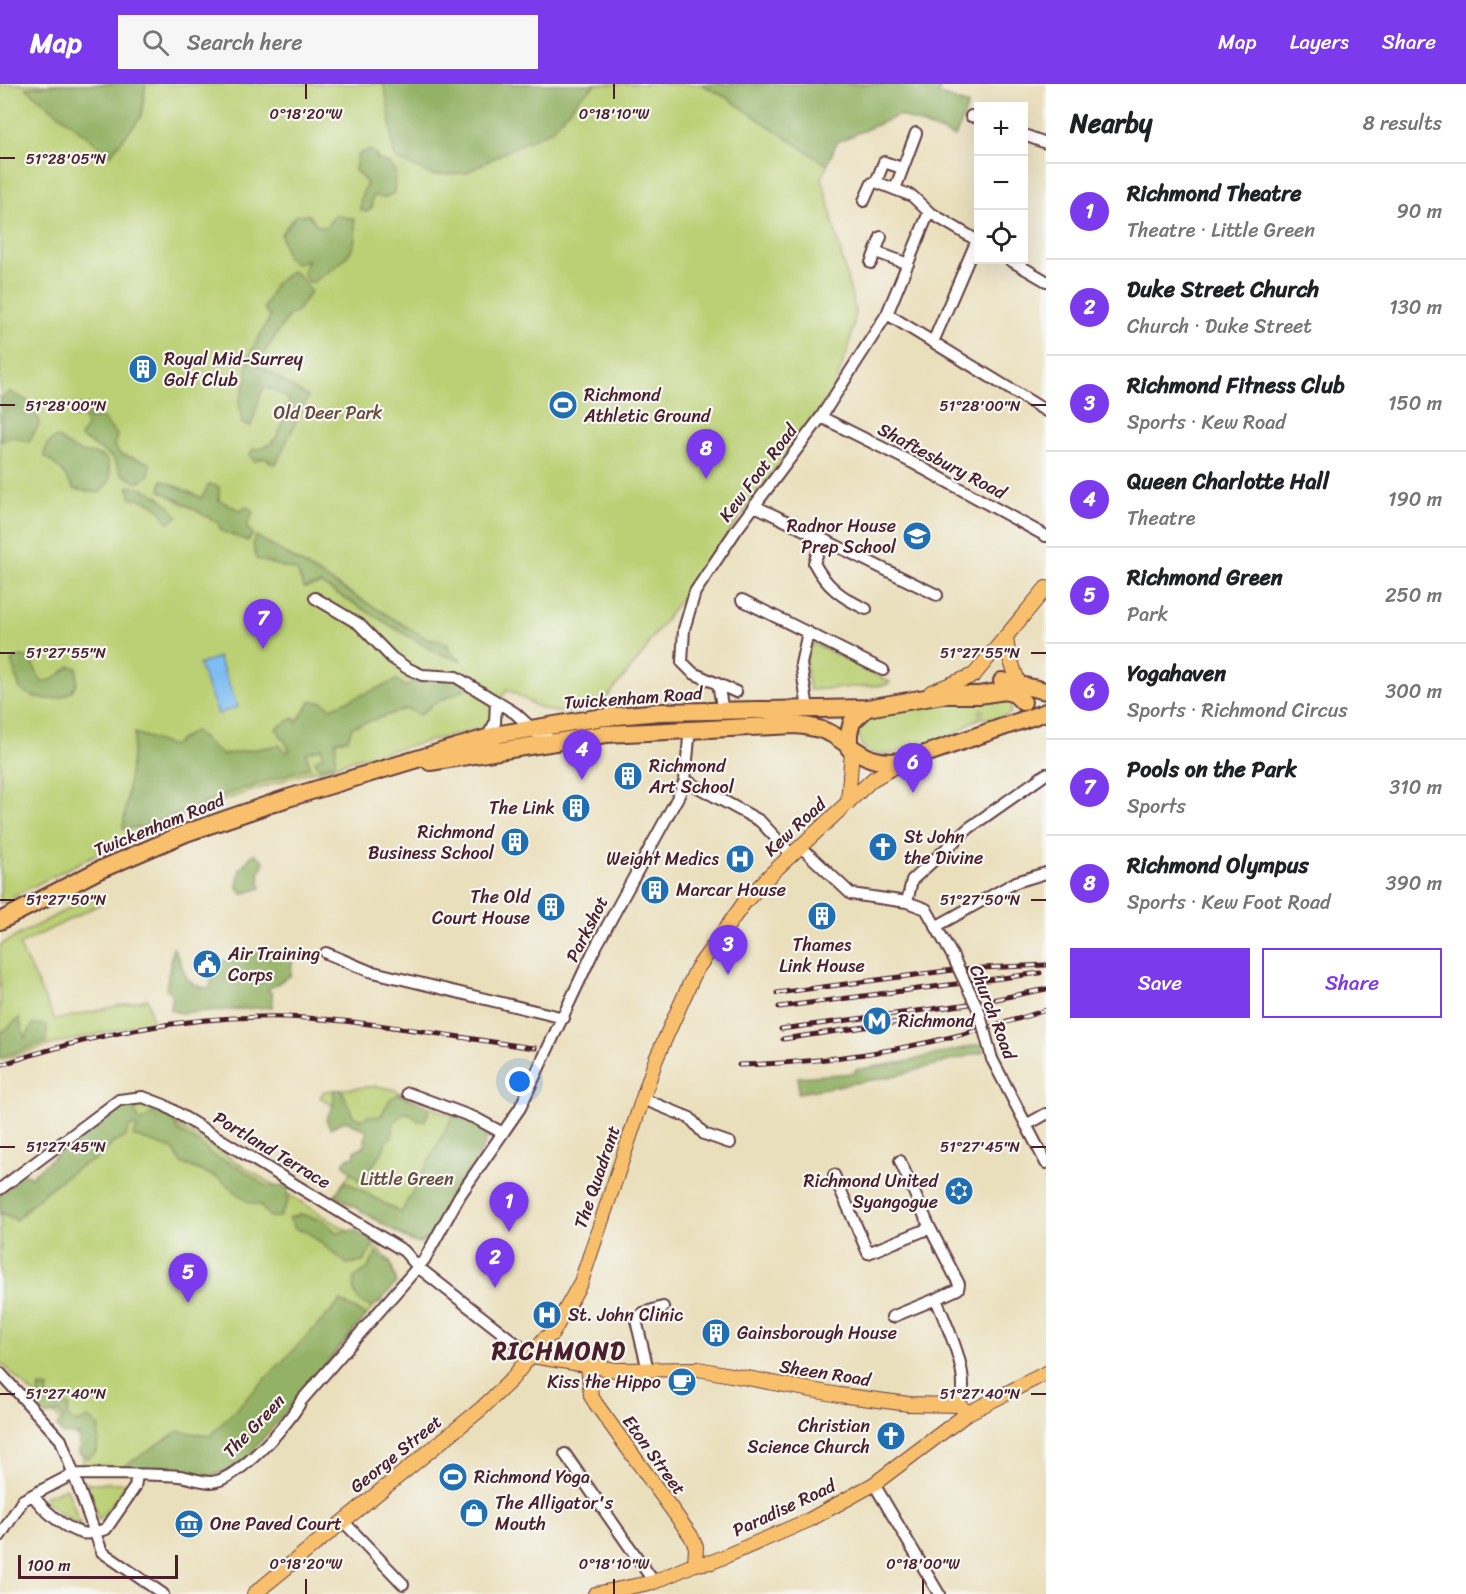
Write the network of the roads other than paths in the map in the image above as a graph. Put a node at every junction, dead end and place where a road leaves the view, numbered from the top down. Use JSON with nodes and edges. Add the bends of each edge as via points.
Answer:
{"nodes":[{"id":1,"x":916,"y":134,"type":"dead end"},
{"id":2,"x":1028,"y":137,"type":"edge"},
{"id":3,"x":1046,"y":143,"type":"edge"},
{"id":4,"x":902,"y":168,"type":"junction"},
{"id":5,"x":876,"y":182,"type":"junction"},
{"id":6,"x":895,"y":189,"type":"junction"},
{"id":7,"x":864,"y":201,"type":"dead end"},
{"id":8,"x":928,"y":212,"type":"junction"},
{"id":9,"x":881,"y":237,"type":"dead end"},
{"id":10,"x":974,"y":239,"type":"edge"},
{"id":11,"x":974,"y":250,"type":"edge"},
{"id":12,"x":876,"y":252,"type":"junction"},
{"id":13,"x":871,"y":263,"type":"dead end"},
{"id":14,"x":908,"y":264,"type":"junction"},
{"id":15,"x":1017,"y":264,"type":"edge"},
{"id":16,"x":1046,"y":280,"type":"edge"},
{"id":17,"x":887,"y":314,"type":"junction"},
{"id":18,"x":933,"y":342,"type":"junction"},
{"id":19,"x":1046,"y":411,"type":"edge"},
{"id":20,"x":821,"y":417,"type":"junction"},
{"id":21,"x":755,"y":506,"type":"junction"},
{"id":22,"x":1046,"y":536,"type":"edge"},
{"id":23,"x":822,"y":541,"type":"junction"},
{"id":24,"x":1046,"y":588,"type":"edge"},
{"id":25,"x":937,"y":594,"type":"dead end"},
{"id":26,"x":315,"y":598,"type":"dead end"},
{"id":27,"x":742,"y":600,"type":"dead end"},
{"id":28,"x":866,"y":609,"type":"dead end"},
{"id":29,"x":808,"y":632,"type":"junction"},
{"id":30,"x":1006,"y":636,"type":"junction"},
{"id":31,"x":884,"y":670,"type":"dead end"},
{"id":32,"x":718,"y":684,"type":"junction"},
{"id":33,"x":1019,"y":684,"type":"junction"},
{"id":34,"x":1046,"y":691,"type":"edge"},
{"id":35,"x":735,"y":692,"type":"dead end"},
{"id":36,"x":944,"y":694,"type":"junction"},
{"id":37,"x":906,"y":700,"type":"junction"},
{"id":38,"x":496,"y":701,"type":"junction"},
{"id":39,"x":1023,"y":702,"type":"junction"},
{"id":40,"x":867,"y":708,"type":"junction"},
{"id":41,"x":808,"y":709,"type":"junction"},
{"id":42,"x":723,"y":711,"type":"junction"},
{"id":43,"x":1046,"y":712,"type":"edge"},
{"id":44,"x":1017,"y":721,"type":"junction"},
{"id":45,"x":530,"y":727,"type":"junction"},
{"id":46,"x":690,"y":729,"type":"junction"},
{"id":47,"x":484,"y":739,"type":"junction"},
{"id":48,"x":554,"y":741,"type":"junction"},
{"id":49,"x":850,"y":749,"type":"junction"},
{"id":50,"x":905,"y":761,"type":"junction"},
{"id":51,"x":408,"y":764,"type":"junction"},
{"id":52,"x":1046,"y":774,"type":"edge"},
{"id":53,"x":685,"y":780,"type":"junction"},
{"id":54,"x":848,"y":803,"type":"junction"},
{"id":55,"x":795,"y":850,"type":"junction"},
{"id":56,"x":1046,"y":873,"type":"edge"},
{"id":57,"x":907,"y":902,"type":"junction"},
{"id":58,"x":0,"y":921,"type":"edge"},
{"id":59,"x":937,"y":926,"type":"junction"},
{"id":60,"x":326,"y":953,"type":"dead end"},
{"id":61,"x":564,"y":1018,"type":"junction"},
{"id":62,"x":669,"y":1028,"type":"joint"},
{"id":63,"x":408,"y":1093,"type":"dead end"},
{"id":64,"x":643,"y":1100,"type":"junction"},
{"id":65,"x":1046,"y":1114,"type":"edge"},
{"id":66,"x":1026,"y":1125,"type":"junction"},
{"id":67,"x":501,"y":1132,"type":"junction"},
{"id":68,"x":730,"y":1143,"type":"dead end"},
{"id":69,"x":900,"y":1161,"type":"dead end"},
{"id":70,"x":1046,"y":1163,"type":"edge"},
{"id":71,"x":834,"y":1175,"type":"dead end"},
{"id":72,"x":0,"y":1189,"type":"edge"},
{"id":73,"x":930,"y":1228,"type":"junction"},
{"id":74,"x":418,"y":1267,"type":"junction"},
{"id":75,"x":936,"y":1299,"type":"junction"},
{"id":76,"x":663,"y":1307,"type":"dead end"},
{"id":77,"x":892,"y":1317,"type":"dead end"},
{"id":78,"x":552,"y":1334,"type":"junction"},
{"id":79,"x":532,"y":1356,"type":"junction"},
{"id":80,"x":558,"y":1360,"type":"junction"},
{"id":81,"x":588,"y":1365,"type":"junction"},
{"id":82,"x":648,"y":1370,"type":"junction"},
{"id":83,"x":0,"y":1373,"type":"edge"},
{"id":84,"x":1046,"y":1373,"type":"edge"},
{"id":85,"x":964,"y":1409,"type":"junction"},
{"id":86,"x":565,"y":1454,"type":"dead end"},
{"id":87,"x":73,"y":1474,"type":"junction"},
{"id":88,"x":137,"y":1474,"type":"junction"},
{"id":89,"x":874,"y":1484,"type":"junction"},
{"id":90,"x":33,"y":1495,"type":"junction"},
{"id":91,"x":343,"y":1521,"type":"junction"},
{"id":92,"x":93,"y":1531,"type":"junction"},
{"id":93,"x":0,"y":1536,"type":"edge"},
{"id":94,"x":695,"y":1564,"type":"junction"},
{"id":95,"x":654,"y":1582,"type":"junction"},
{"id":96,"x":403,"y":1584,"type":"dead end"},
{"id":97,"x":163,"y":1594,"type":"edge"},
{"id":98,"x":254,"y":1594,"type":"edge"},
{"id":99,"x":595,"y":1594,"type":"edge"},
{"id":100,"x":939,"y":1594,"type":"edge"}],
"edges":[{"from":1,"to":4,"type":"street"},
{"from":2,"to":3,"type":"street"},
{"from":4,"to":5,"type":"street","via":[[884,162]]},
{"from":4,"to":6,"type":"street"},
{"from":5,"to":6,"type":"street"},
{"from":5,"to":7,"type":"street"},
{"from":6,"to":8,"type":"street","via":[[912,196]]},
{"from":8,"to":10,"type":"street"},
{"from":8,"to":14,"type":"street","name":"Kew Foot Road"},
{"from":9,"to":12,"type":"street"},
{"from":11,"to":18,"type":"street"},
{"from":12,"to":13,"type":"street"},
{"from":12,"to":14,"type":"street"},
{"from":14,"to":17,"type":"street","name":"Kew Foot Road"},
{"from":15,"to":16,"type":"street"},
{"from":17,"to":18,"type":"street"},
{"from":17,"to":20,"type":"street","name":"Kew Foot Road"},
{"from":18,"to":19,"type":"street"},
{"from":20,"to":21,"type":"street","name":"Kew Foot Road"},
{"from":20,"to":22,"type":"street","name":"Shaftesbury Road"},
{"from":21,"to":23,"type":"street"},
{"from":21,"to":32,"type":"street","name":"Kew Foot Road","via":[[695,592],[684,629],[682,662],[693,673]]},
{"from":23,"to":25,"type":"street"},
{"from":23,"to":28,"type":"street","via":[[814,563],[825,583]]},
{"from":24,"to":30,"type":"main road"},
{"from":26,"to":38,"type":"street","via":[[359,624],[407,668],[422,675],[456,676]]},
{"from":27,"to":29,"type":"street"},
{"from":29,"to":31,"type":"street"},
{"from":29,"to":41,"type":"street","via":[[801,664]]},
{"from":30,"to":33,"type":"main road"},
{"from":30,"to":37,"type":"main road","via":[[968,680]]},
{"from":32,"to":35,"type":"street"},
{"from":32,"to":42,"type":"street"},
{"from":33,"to":34,"type":"highway"},
{"from":33,"to":36,"type":"highway","via":[[986,682]]},
{"from":33,"to":39,"type":"highway"},
{"from":36,"to":37,"type":"highway","name":"Twickenham Road"},
{"from":36,"to":39,"type":"highway","via":[[1005,691]]},
{"from":37,"to":40,"type":"highway","name":"Twickenham Road"},
{"from":38,"to":45,"type":"street"},
{"from":38,"to":47,"type":"street","via":[[495,723]]},
{"from":39,"to":44,"type":"highway"},
{"from":40,"to":41,"type":"highway","name":"Twickenham Road"},
{"from":40,"to":49,"type":"highway","via":[[852,722]]},
{"from":41,"to":42,"type":"highway","name":"Twickenham Road"},
{"from":42,"to":45,"type":"highway","name":"Twickenham Road","via":[[639,714]]},
{"from":43,"to":44,"type":"highway","name":"Twickenham Road"},
{"from":44,"to":50,"type":"highway","name":"Twickenham Road"},
{"from":45,"to":47,"type":"highway","name":"Twickenham Road"},
{"from":45,"to":48,"type":"street"},
{"from":46,"to":48,"type":"highway","name":"Twickenham Road"},
{"from":46,"to":49,"type":"highway","name":"Twickenham Road","via":[[806,726],[834,735]]},
{"from":46,"to":53,"type":"street","name":"Parkshot"},
{"from":47,"to":51,"type":"highway","name":"Twickenham Road"},
{"from":48,"to":51,"type":"highway","name":"Twickenham Road"},
{"from":49,"to":50,"type":"highway","name":"Twickenham Road","via":[[874,761]]},
{"from":49,"to":54,"type":"main road"},
{"from":50,"to":54,"type":"main road","name":"Kew Road","via":[[873,779]]},
{"from":51,"to":58,"type":"highway","name":"Twickenham Road","via":[[288,798],[186,833],[97,871]]},
{"from":52,"to":57,"type":"street","via":[[969,828],[912,880]]},
{"from":53,"to":55,"type":"street","name":"Church Road","via":[[760,821]]},
{"from":53,"to":61,"type":"street","name":"Parkshot","via":[[593,952]]},
{"from":54,"to":55,"type":"main road","name":"Kew Road"},
{"from":55,"to":57,"type":"street","name":"Church Road","via":[[851,894]]},
{"from":55,"to":62,"type":"main road","name":"Kew Road","via":[[744,903],[716,940],[696,970]]},
{"from":56,"to":59,"type":"street","via":[[1016,882]]},
{"from":57,"to":59,"type":"street","name":"Church Road","via":[[926,909]]},
{"from":59,"to":66,"type":"street","name":"Church Road","bridge":true,"via":[[976,1003],[992,1059]]},
{"from":60,"to":61,"type":"street","via":[[369,971]]},
{"from":61,"to":67,"type":"street","name":"Parkshot","via":[[520,1108]]},
{"from":62,"to":64,"type":"main road","name":"The Quadrant"},
{"from":63,"to":67,"type":"street"},
{"from":64,"to":68,"type":"street","via":[[690,1118],[704,1134]]},
{"from":64,"to":78,"type":"main road","name":"The Quadrant","via":[[581,1282]]},
{"from":65,"to":66,"type":"street"},
{"from":66,"to":70,"type":"street","name":"Church Road"},
{"from":67,"to":74,"type":"street"},
{"from":69,"to":73,"type":"street"},
{"from":71,"to":73,"type":"street","via":[[868,1253]]},
{"from":72,"to":74,"type":"street","name":"Portland Terrace","via":[[106,1107],[131,1097],[155,1100],[404,1251]]},
{"from":73,"to":75,"type":"street","via":[[959,1284],[958,1289]]},
{"from":74,"to":79,"type":"street","name":"Portland Terrace"},
{"from":74,"to":88,"type":"street","name":"The Green","via":[[301,1401],[295,1413],[247,1462],[212,1482]]},
{"from":75,"to":77,"type":"street"},
{"from":75,"to":85,"type":"street","via":[[955,1349],[963,1381]]},
{"from":76,"to":82,"type":"street","via":[[643,1313],[636,1320]]},
{"from":78,"to":79,"type":"main road","name":"George Street"},
{"from":78,"to":80,"type":"main road"},
{"from":79,"to":80,"type":"main road","name":"Sheen Road"},
{"from":79,"to":91,"type":"main road","name":"George Street","via":[[481,1409]]},
{"from":80,"to":81,"type":"main road","name":"Sheen Road"},
{"from":81,"to":82,"type":"main road","name":"Sheen Road"},
{"from":81,"to":94,"type":"main road","name":"Eton Street","via":[[591,1396],[691,1536],[696,1547]]},
{"from":82,"to":85,"type":"main road","name":"Sheen Road","via":[[689,1368],[839,1395]]},
{"from":83,"to":87,"type":"street","via":[[62,1440]]},
{"from":84,"to":85,"type":"main road","name":"Sheen Road"},
{"from":85,"to":89,"type":"main road","name":"Paradise Road"},
{"from":86,"to":95,"type":"street"},
{"from":87,"to":88,"type":"street","name":"The Green"},
{"from":87,"to":90,"type":"street"},
{"from":87,"to":92,"type":"street"},
{"from":88,"to":92,"type":"street","via":[[135,1487],[106,1529]]},
{"from":89,"to":94,"type":"main road","name":"Paradise Road","via":[[809,1520],[721,1558]]},
{"from":89,"to":100,"type":"street"},
{"from":90,"to":92,"type":"street","via":[[67,1525],[84,1534]]},
{"from":90,"to":93,"type":"street","via":[[16,1507]]},
{"from":91,"to":96,"type":"street"},
{"from":91,"to":98,"type":"main road","name":"George Street"},
{"from":92,"to":97,"type":"street","via":[[102,1552]]},
{"from":94,"to":95,"type":"main road","name":"Paradise Road"},
{"from":95,"to":99,"type":"main road","name":"Paradise Road"}]}
